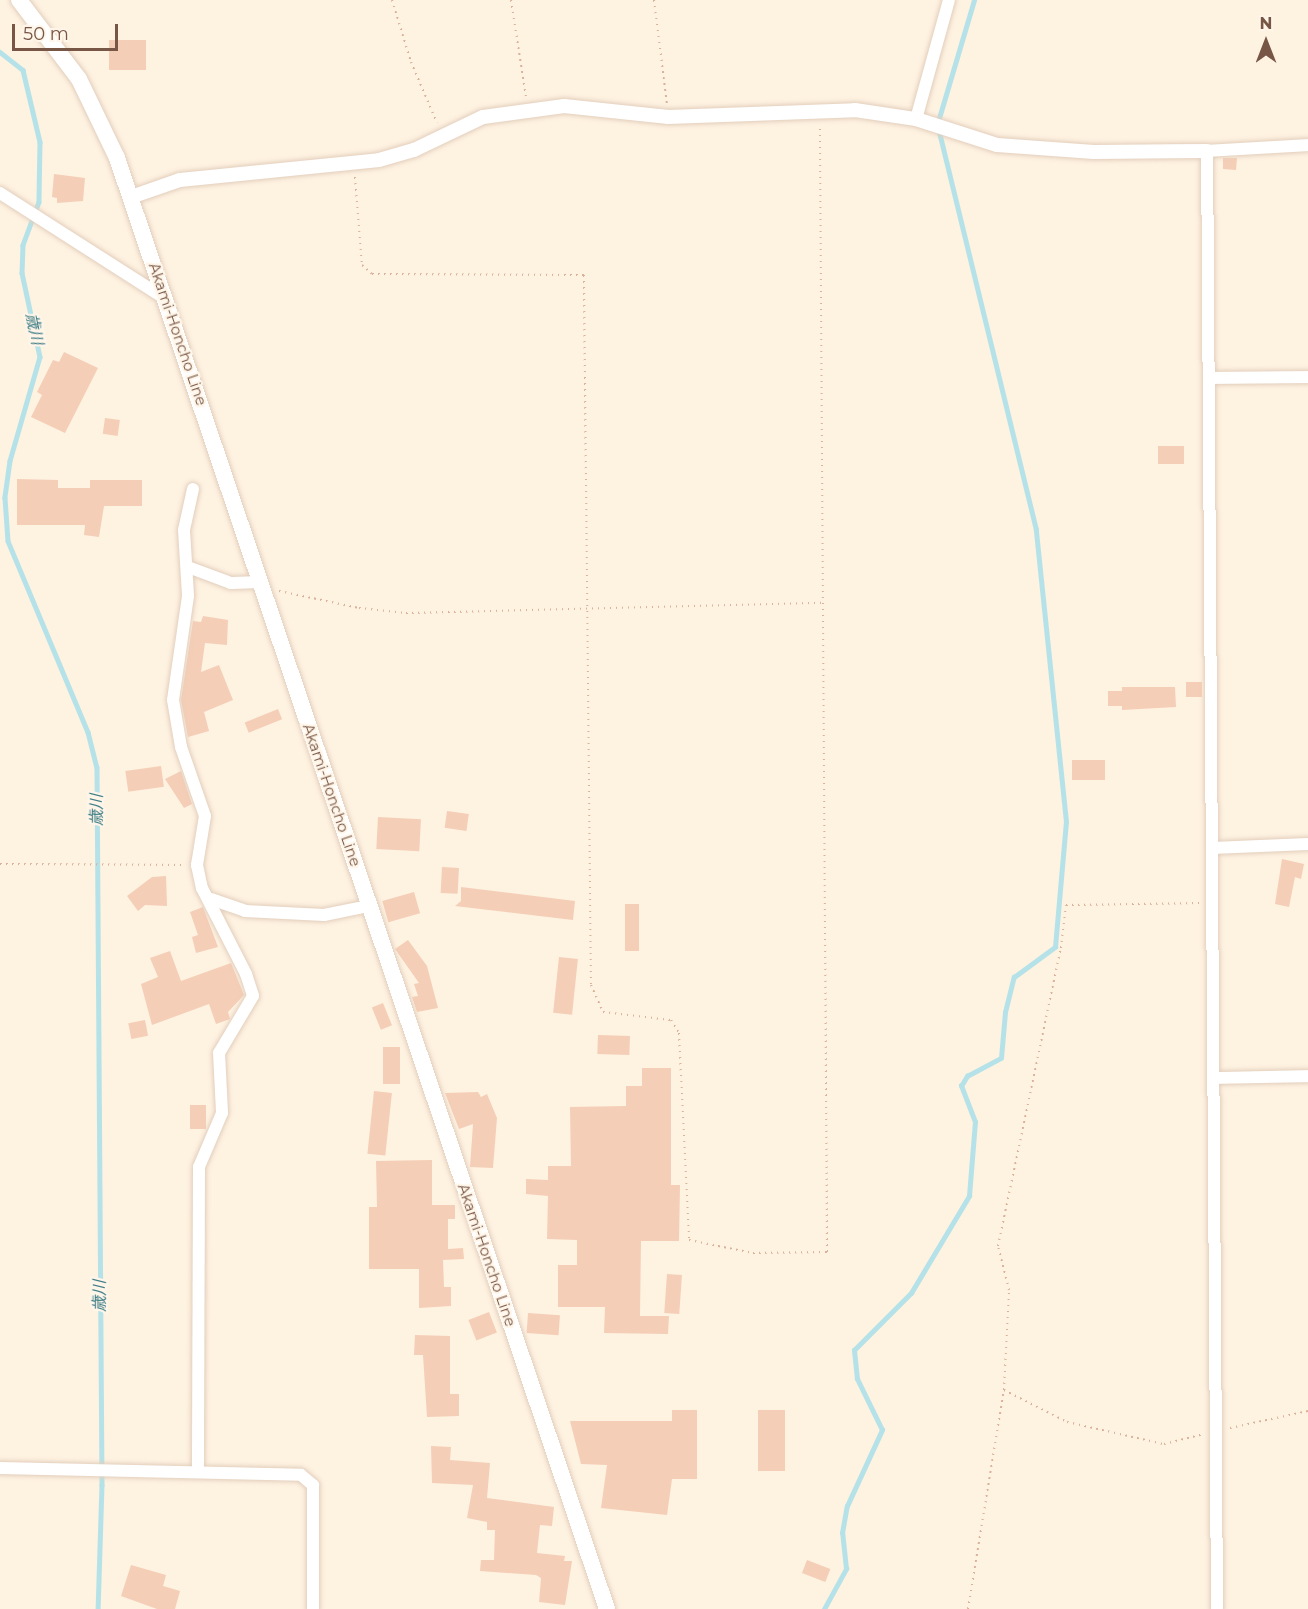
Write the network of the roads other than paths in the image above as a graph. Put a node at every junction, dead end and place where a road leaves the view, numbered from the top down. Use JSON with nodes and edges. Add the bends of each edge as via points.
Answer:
{"nodes":[{"id":1,"x":19,"y":0,"type":"edge"},
{"id":2,"x":949,"y":0,"type":"edge"},
{"id":3,"x":916,"y":119,"type":"junction"},
{"id":4,"x":1308,"y":145,"type":"edge"},
{"id":5,"x":1207,"y":150,"type":"junction"},
{"id":6,"x":0,"y":193,"type":"edge"},
{"id":7,"x":131,"y":197,"type":"junction"},
{"id":8,"x":167,"y":300,"type":"junction"},
{"id":9,"x":1308,"y":377,"type":"edge"},
{"id":10,"x":1211,"y":378,"type":"junction"},
{"id":11,"x":193,"y":489,"type":"dead end"},
{"id":12,"x":188,"y":567,"type":"junction"},
{"id":13,"x":261,"y":582,"type":"junction"},
{"id":14,"x":1308,"y":844,"type":"edge"},
{"id":15,"x":1212,"y":848,"type":"junction"},
{"id":16,"x":211,"y":899,"type":"junction"},
{"id":17,"x":369,"y":906,"type":"junction"},
{"id":18,"x":1308,"y":1076,"type":"edge"},
{"id":19,"x":1215,"y":1078,"type":"junction"},
{"id":20,"x":0,"y":1468,"type":"edge"},
{"id":21,"x":198,"y":1471,"type":"junction"},
{"id":22,"x":313,"y":1609,"type":"edge"},
{"id":23,"x":607,"y":1609,"type":"edge"},
{"id":24,"x":1217,"y":1609,"type":"edge"}],
"edges":[{"from":1,"to":7,"type":"main road","name":"Akami-Honcho Line","via":[[80,79],[101,119]]},
{"from":2,"to":3,"type":"street"},
{"from":3,"to":5,"type":"street","via":[[997,145],[1094,152]]},
{"from":3,"to":7,"type":"street","via":[[820,109],[736,117],[668,117],[564,106],[528,109],[483,117],[414,150],[353,163],[180,180]]},
{"from":4,"to":5,"type":"street"},
{"from":5,"to":10,"type":"street"},
{"from":6,"to":8,"type":"street"},
{"from":7,"to":8,"type":"main road","name":"Akami-Honcho Line"},
{"from":8,"to":13,"type":"main road","name":"Akami-Honcho Line"},
{"from":9,"to":10,"type":"street"},
{"from":10,"to":15,"type":"street"},
{"from":11,"to":12,"type":"street","via":[[184,530]]},
{"from":12,"to":13,"type":"street","via":[[231,583]]},
{"from":12,"to":16,"type":"street","via":[[173,700],[181,747],[205,816],[197,866],[202,888]]},
{"from":13,"to":17,"type":"main road","name":"Akami-Honcho Line"},
{"from":14,"to":15,"type":"street"},
{"from":15,"to":19,"type":"street"},
{"from":16,"to":17,"type":"street","via":[[245,911],[324,915]]},
{"from":16,"to":21,"type":"street","via":[[253,996],[219,1053],[222,1113],[199,1167]]},
{"from":17,"to":23,"type":"main road","name":"Akami-Honcho Line"},
{"from":18,"to":19,"type":"street"},
{"from":19,"to":24,"type":"street"},
{"from":20,"to":21,"type":"street"},
{"from":21,"to":22,"type":"street","via":[[290,1473],[313,1485]]}]}
